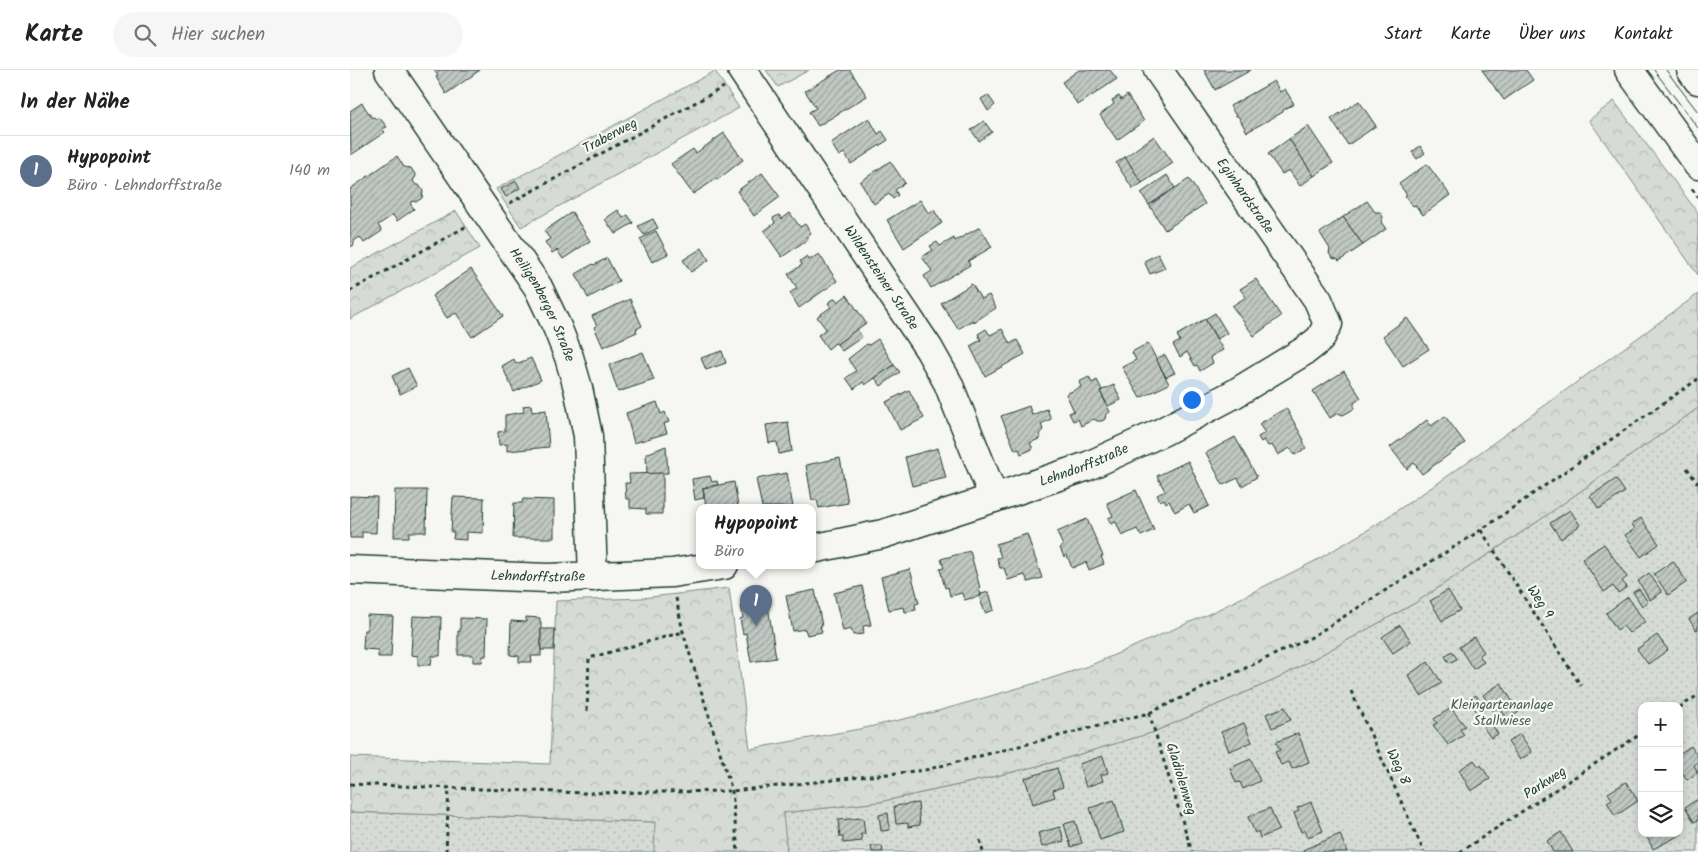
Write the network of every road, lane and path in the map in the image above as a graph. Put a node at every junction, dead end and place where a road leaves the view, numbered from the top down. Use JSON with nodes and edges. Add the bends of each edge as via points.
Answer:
{"nodes":[{"id":1,"x":388,"y":70,"type":"edge"},
{"id":2,"x":1158,"y":70,"type":"edge"},
{"id":3,"x":1629,"y":70,"type":"edge"},
{"id":4,"x":1691,"y":70,"type":"edge"},
{"id":5,"x":734,"y":78,"type":"edge"},
{"id":6,"x":1698,"y":80,"type":"edge"},
{"id":7,"x":1698,"y":165,"type":"edge"},
{"id":8,"x":502,"y":207,"type":"dead end"},
{"id":9,"x":471,"y":224,"type":"dead end"},
{"id":10,"x":350,"y":291,"type":"edge"},
{"id":11,"x":1328,"y":324,"type":"joint"},
{"id":12,"x":1698,"y":379,"type":"edge"},
{"id":13,"x":1687,"y":468,"type":"dead end"},
{"id":14,"x":1698,"y":484,"type":"edge"},
{"id":15,"x":994,"y":498,"type":"junction"},
{"id":16,"x":1481,"y":530,"type":"junction"},
{"id":17,"x":816,"y":548,"type":"edge"},
{"id":18,"x":698,"y":569,"type":"edge"},
{"id":19,"x":350,"y":570,"type":"edge"},
{"id":20,"x":593,"y":577,"type":"junction"},
{"id":21,"x":677,"y":605,"type":"dead end"},
{"id":22,"x":683,"y":632,"type":"junction"},
{"id":23,"x":1581,"y":686,"type":"dead end"},
{"id":24,"x":1351,"y":691,"type":"dead end"},
{"id":25,"x":1698,"y":695,"type":"edge"},
{"id":26,"x":1683,"y":705,"type":"edge"},
{"id":27,"x":587,"y":711,"type":"dead end"},
{"id":28,"x":1149,"y":713,"type":"junction"},
{"id":29,"x":1638,"y":736,"type":"edge"},
{"id":30,"x":350,"y":784,"type":"edge"},
{"id":31,"x":449,"y":788,"type":"junction"},
{"id":32,"x":732,"y":791,"type":"junction"},
{"id":33,"x":980,"y":840,"type":"dead end"},
{"id":34,"x":446,"y":852,"type":"edge"},
{"id":35,"x":738,"y":852,"type":"edge"},
{"id":36,"x":983,"y":852,"type":"edge"},
{"id":37,"x":1192,"y":852,"type":"edge"},
{"id":38,"x":1424,"y":852,"type":"edge"},
{"id":39,"x":1460,"y":852,"type":"edge"}],
"edges":[{"from":1,"to":20,"type":"street","name":"Heiligenberger Straße","via":[[538,286],[557,327],[578,388],[588,436]]},
{"from":2,"to":11,"type":"street","name":"Eginhardstraße","via":[[1318,300]]},
{"from":3,"to":7,"type":"street"},
{"from":4,"to":6,"type":"street"},
{"from":5,"to":8,"type":"path","name":"Traberweg"},
{"from":5,"to":15,"type":"street","name":"Wildensteiner Straße","via":[[929,349],[948,383]]},
{"from":9,"to":10,"type":"path"},
{"from":11,"to":15,"type":"street","name":"Lehndorffstraße","via":[[1320,339],[1306,350],[1234,394],[1162,432],[1088,466]]},
{"from":12,"to":16,"type":"path"},
{"from":13,"to":14,"type":"path"},
{"from":15,"to":17,"type":"street","name":"Lehndorffstraße","via":[[883,534]]},
{"from":16,"to":23,"type":"path","name":"Weg 9"},
{"from":16,"to":28,"type":"path","via":[[1310,638]]},
{"from":18,"to":20,"type":"street","name":"Lehndorffstraße"},
{"from":19,"to":20,"type":"street","name":"Lehndorffstraße"},
{"from":21,"to":22,"type":"path"},
{"from":22,"to":27,"type":"path","via":[[589,658]]},
{"from":22,"to":32,"type":"path"},
{"from":24,"to":38,"type":"path","name":"Weg 8"},
{"from":25,"to":26,"type":"path"},
{"from":28,"to":32,"type":"path","via":[[925,770]]},
{"from":28,"to":37,"type":"path","name":"Gladiolenweg"},
{"from":29,"to":39,"type":"path","name":"Parkweg"},
{"from":30,"to":31,"type":"path"},
{"from":31,"to":32,"type":"path","via":[[585,793]]},
{"from":31,"to":34,"type":"path"},
{"from":32,"to":35,"type":"path"},
{"from":33,"to":36,"type":"path"}]}
